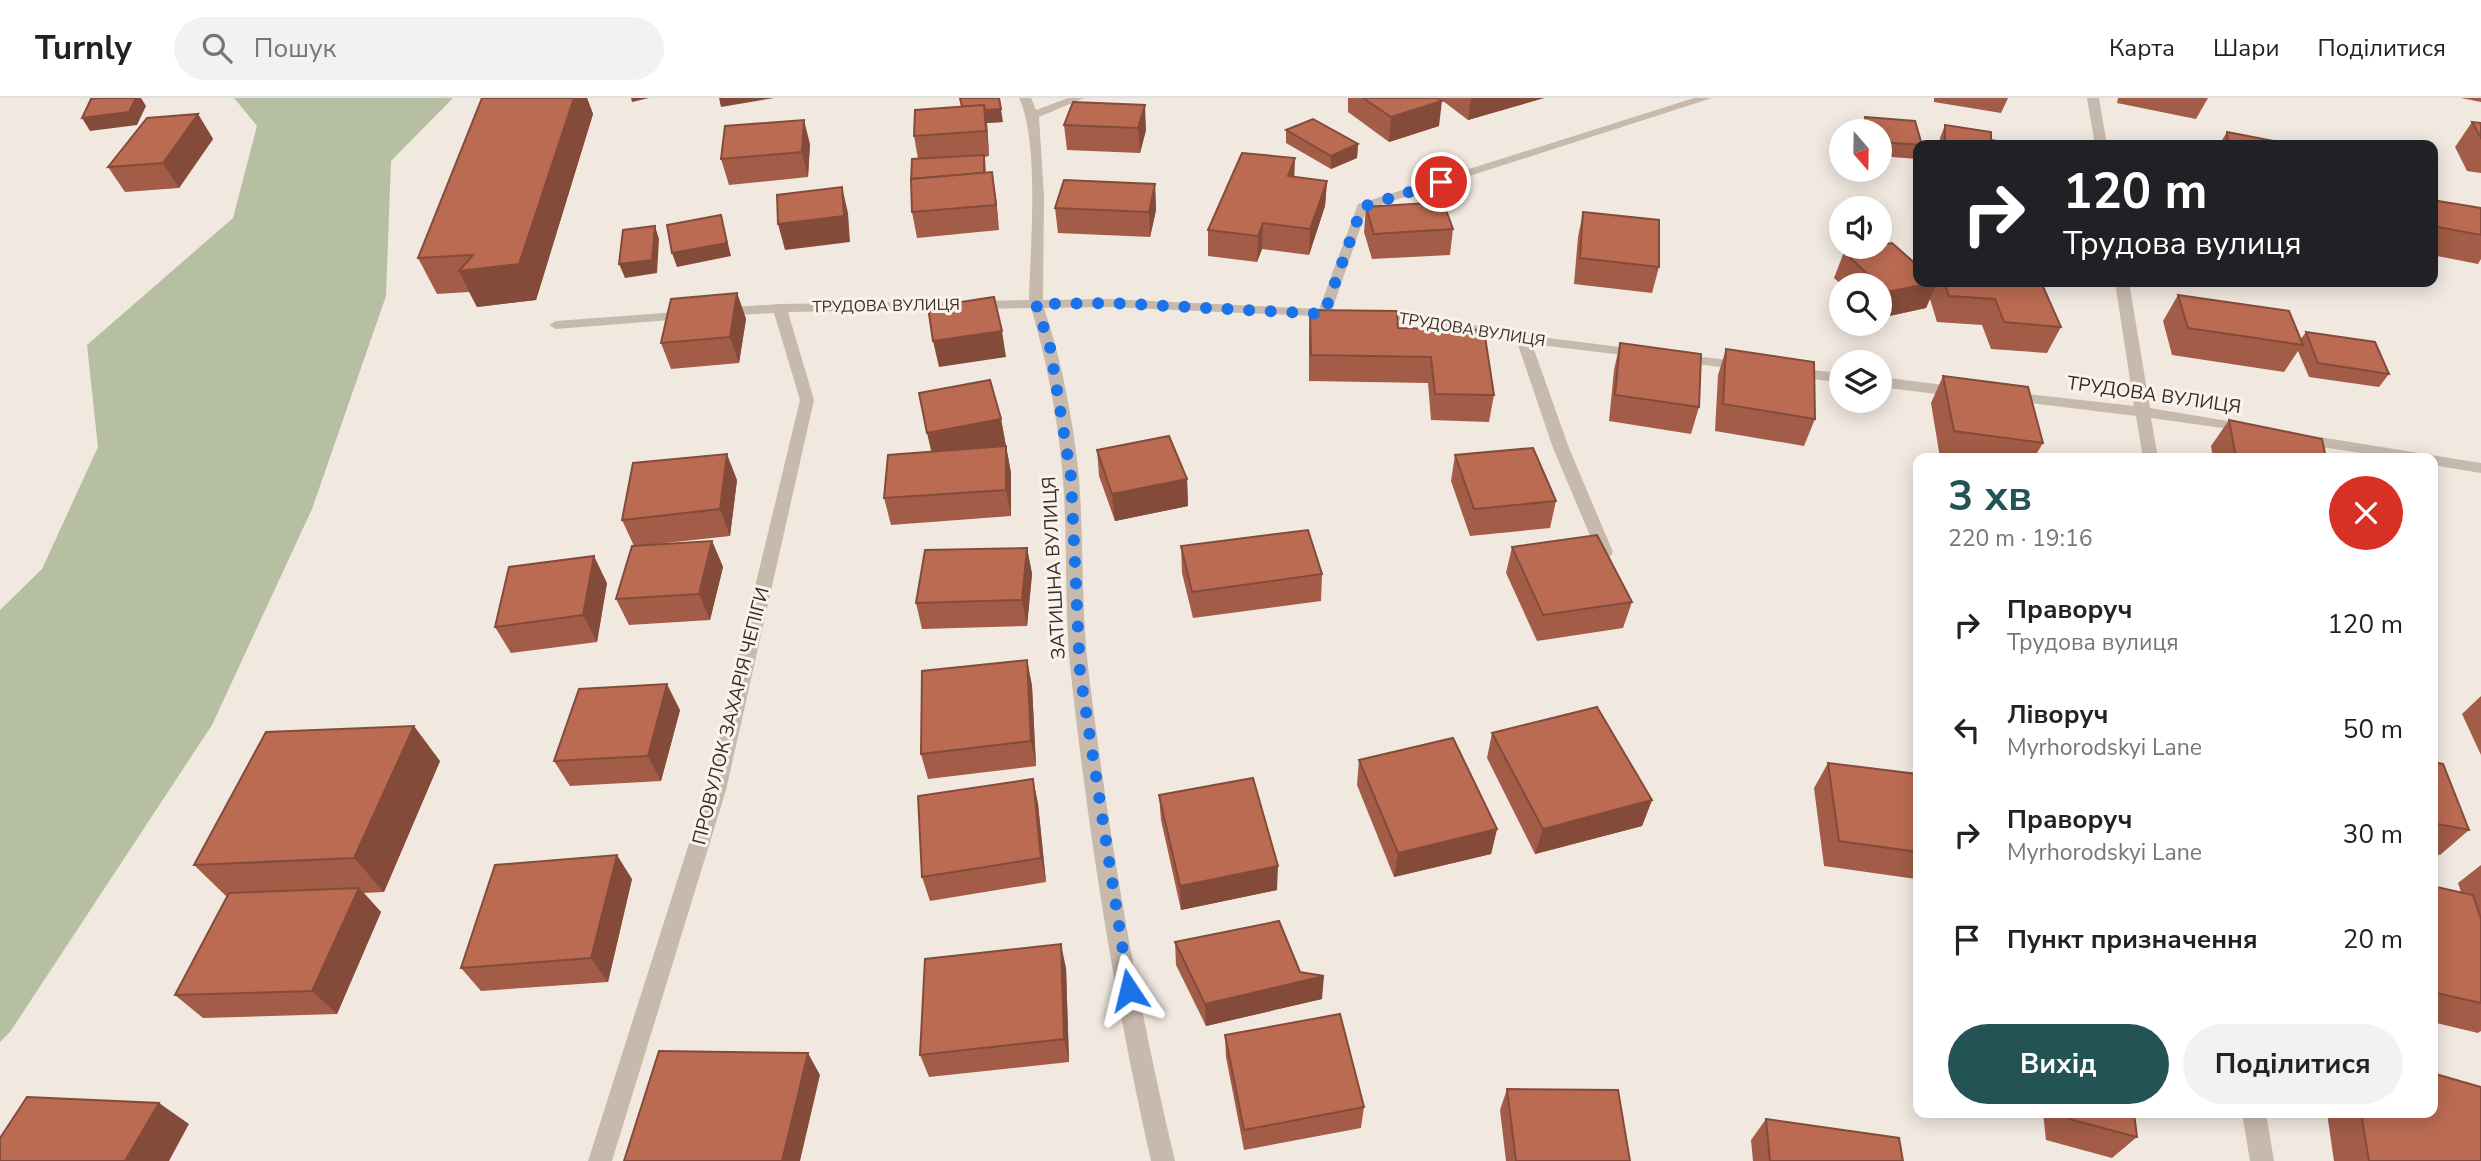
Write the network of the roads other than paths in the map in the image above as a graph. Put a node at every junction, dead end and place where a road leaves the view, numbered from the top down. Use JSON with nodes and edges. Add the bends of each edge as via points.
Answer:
{"nodes":[{"id":1,"x":1025,"y":98,"type":"edge"},
{"id":2,"x":1078,"y":98,"type":"edge"},
{"id":3,"x":1706,"y":98,"type":"edge"},
{"id":4,"x":2093,"y":98,"type":"edge"},
{"id":5,"x":1033,"y":115,"type":"junction"},
{"id":6,"x":2100,"y":140,"type":"edge"},
{"id":7,"x":2123,"y":287,"type":"edge"},
{"id":8,"x":1036,"y":304,"type":"junction"},
{"id":9,"x":780,"y":308,"type":"junction"},
{"id":10,"x":1324,"y":314,"type":"junction"},
{"id":11,"x":556,"y":325,"type":"dead end"},
{"id":12,"x":1523,"y":339,"type":"junction"},
{"id":13,"x":1829,"y":376,"type":"edge"},
{"id":14,"x":1892,"y":383,"type":"edge"},
{"id":15,"x":2143,"y":412,"type":"junction"},
{"id":16,"x":2263,"y":432,"type":"edge"},
{"id":17,"x":2289,"y":437,"type":"edge"},
{"id":18,"x":2149,"y":453,"type":"edge"},
{"id":19,"x":2390,"y":453,"type":"edge"},
{"id":20,"x":2438,"y":461,"type":"edge"},
{"id":21,"x":2481,"y":468,"type":"edge"},
{"id":22,"x":1605,"y":552,"type":"edge"},
{"id":23,"x":2255,"y":1118,"type":"edge"},
{"id":24,"x":600,"y":1161,"type":"edge"},
{"id":25,"x":1163,"y":1161,"type":"edge"},
{"id":26,"x":2262,"y":1161,"type":"edge"}],
"edges":[{"from":1,"to":5,"type":"street","name":"ЗАТИШНА ВУЛИЦЯ"},
{"from":2,"to":5,"type":"street"},
{"from":3,"to":10,"type":"street","via":[[1362,207]]},
{"from":4,"to":6,"type":"street"},
{"from":5,"to":8,"type":"street","name":"ЗАТИШНА ВУЛИЦЯ","via":[[1038,196]]},
{"from":7,"to":15,"type":"street"},
{"from":8,"to":9,"type":"street","name":"ТРУДОВА ВУЛИЦЯ"},
{"from":8,"to":10,"type":"street","name":"ТРУДОВА ВУЛИЦЯ","via":[[1110,303]]},
{"from":8,"to":25,"type":"street","name":"ЗАТИШНА ВУЛИЦЯ","via":[[1050,347],[1071,477],[1080,673],[1111,885]]},
{"from":9,"to":11,"type":"street","name":"ТРУДОВА ВУЛИЦЯ"},
{"from":9,"to":24,"type":"street","name":"ПРОВУЛОК ЗАХАРІЯ ЧЕПІГИ","via":[[807,400],[716,790]]},
{"from":10,"to":12,"type":"street","name":"ТРУДОВА ВУЛИЦЯ","via":[[1412,317]]},
{"from":12,"to":13,"type":"street","name":"ТРУДОВА ВУЛИЦЯ"},
{"from":12,"to":22,"type":"street","via":[[1561,449]]},
{"from":14,"to":15,"type":"street","name":"ТРУДОВА ВУЛИЦЯ"},
{"from":15,"to":16,"type":"street","name":"ТРУДОВА ВУЛИЦЯ"},
{"from":15,"to":18,"type":"street"},
{"from":17,"to":19,"type":"street"},
{"from":20,"to":21,"type":"street"},
{"from":23,"to":26,"type":"street"}]}
